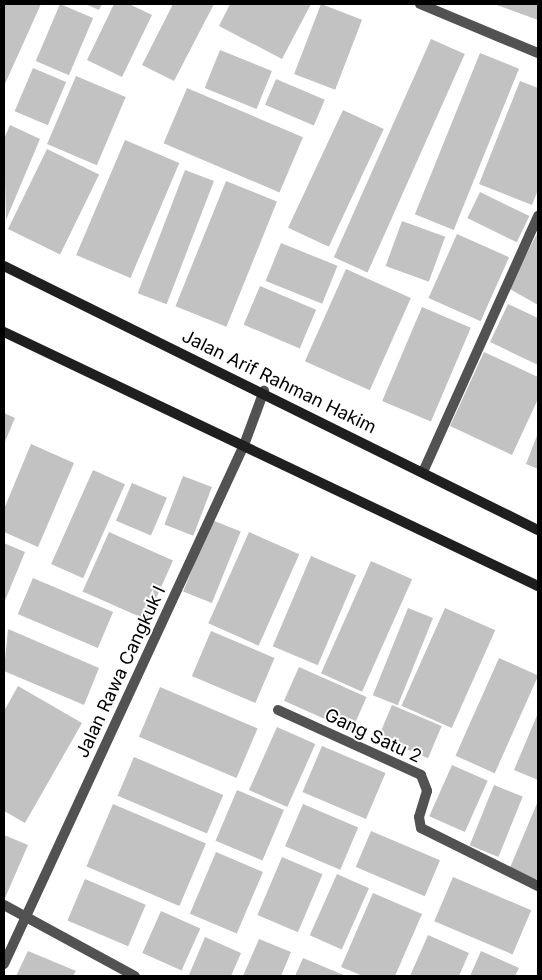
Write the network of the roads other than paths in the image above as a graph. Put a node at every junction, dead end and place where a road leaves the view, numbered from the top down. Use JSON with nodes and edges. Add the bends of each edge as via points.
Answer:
{"nodes":[{"id":1,"x":420,"y":4,"type":"edge"},
{"id":2,"x":538,"y":53,"type":"edge"},
{"id":3,"x":538,"y":216,"type":"edge"},
{"id":4,"x":4,"y":266,"type":"edge"},
{"id":5,"x":4,"y":332,"type":"edge"},
{"id":6,"x":264,"y":391,"type":"junction"},
{"id":7,"x":244,"y":444,"type":"junction"},
{"id":8,"x":423,"y":472,"type":"junction"},
{"id":9,"x":538,"y":530,"type":"edge"},
{"id":10,"x":538,"y":586,"type":"edge"},
{"id":11,"x":278,"y":710,"type":"dead end"},
{"id":12,"x":538,"y":886,"type":"edge"},
{"id":13,"x":4,"y":905,"type":"edge"},
{"id":14,"x":27,"y":914,"type":"junction"},
{"id":15,"x":4,"y":964,"type":"edge"},
{"id":16,"x":135,"y":976,"type":"edge"}],
"edges":[{"from":1,"to":2,"type":"street"},
{"from":3,"to":8,"type":"street"},
{"from":4,"to":6,"type":"main road","name":"Jalan Arif Rahman Hakim"},
{"from":5,"to":7,"type":"main road"},
{"from":6,"to":7,"type":"street","name":"Jalan Rawa Cangkuk I"},
{"from":6,"to":8,"type":"main road","name":"Jalan Arif Rahman Hakim"},
{"from":7,"to":10,"type":"main road"},
{"from":7,"to":14,"type":"street","name":"Jalan Rawa Cangkuk I"},
{"from":8,"to":9,"type":"main road","name":"Jalan Arif Rahman Hakim"},
{"from":11,"to":12,"type":"street","name":"Gang Satu 2","via":[[421,775],[427,791],[418,817],[421,828]]},
{"from":13,"to":14,"type":"street"},
{"from":14,"to":15,"type":"street","name":"Jalan Rawa Cangkuk I"},
{"from":14,"to":16,"type":"street"}]}
